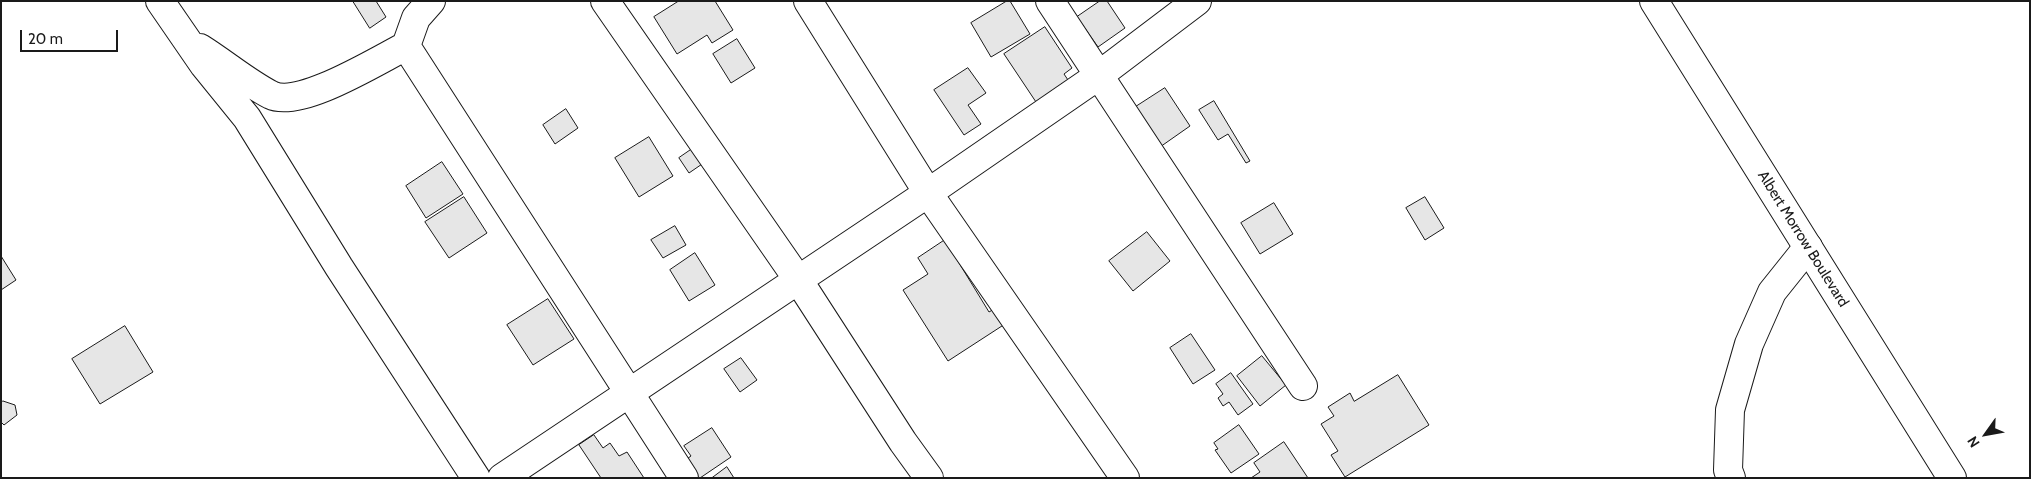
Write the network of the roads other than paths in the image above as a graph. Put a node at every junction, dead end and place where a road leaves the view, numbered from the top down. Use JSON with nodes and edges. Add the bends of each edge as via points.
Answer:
{"nodes":[{"id":1,"x":160,"y":1,"type":"edge"},
{"id":2,"x":431,"y":1,"type":"edge"},
{"id":3,"x":605,"y":1,"type":"edge"},
{"id":4,"x":808,"y":1,"type":"edge"},
{"id":5,"x":1050,"y":1,"type":"edge"},
{"id":6,"x":1197,"y":1,"type":"edge"},
{"id":7,"x":1654,"y":1,"type":"edge"},
{"id":8,"x":185,"y":39,"type":"junction"},
{"id":9,"x":406,"y":46,"type":"junction"},
{"id":10,"x":1098,"y":76,"type":"junction"},
{"id":11,"x":928,"y":194,"type":"junction"},
{"id":12,"x":1808,"y":247,"type":"junction"},
{"id":13,"x":798,"y":281,"type":"junction"},
{"id":14,"x":1303,"y":386,"type":"dead end"},
{"id":15,"x":628,"y":392,"type":"junction"},
{"id":16,"x":476,"y":478,"type":"edge"},
{"id":17,"x":502,"y":478,"type":"edge"},
{"id":18,"x":684,"y":478,"type":"edge"},
{"id":19,"x":929,"y":478,"type":"edge"},
{"id":20,"x":1125,"y":478,"type":"edge"},
{"id":21,"x":1731,"y":478,"type":"edge"},
{"id":22,"x":1952,"y":478,"type":"edge"}],
"edges":[{"from":1,"to":8,"type":"main road"},
{"from":2,"to":9,"type":"main road","via":[[416,18]]},
{"from":3,"to":13,"type":"main road"},
{"from":4,"to":11,"type":"main road"},
{"from":5,"to":10,"type":"main road"},
{"from":6,"to":10,"type":"main road"},
{"from":7,"to":12,"type":"main road","name":"Albert Morrow Boulevard"},
{"from":8,"to":9,"type":"main road","via":[[273,96],[293,98],[322,88]]},
{"from":8,"to":16,"type":"main road","via":[[258,135]]},
{"from":9,"to":15,"type":"main road"},
{"from":10,"to":11,"type":"main road"},
{"from":10,"to":14,"type":"main road"},
{"from":11,"to":13,"type":"main road"},
{"from":11,"to":20,"type":"main road"},
{"from":12,"to":21,"type":"main road","via":[[1772,292],[1749,344],[1730,410],[1728,470]]},
{"from":12,"to":22,"type":"main road","name":"Albert Morrow Boulevard"},
{"from":13,"to":15,"type":"main road"},
{"from":13,"to":19,"type":"main road"},
{"from":15,"to":17,"type":"main road"},
{"from":15,"to":18,"type":"main road"}]}
